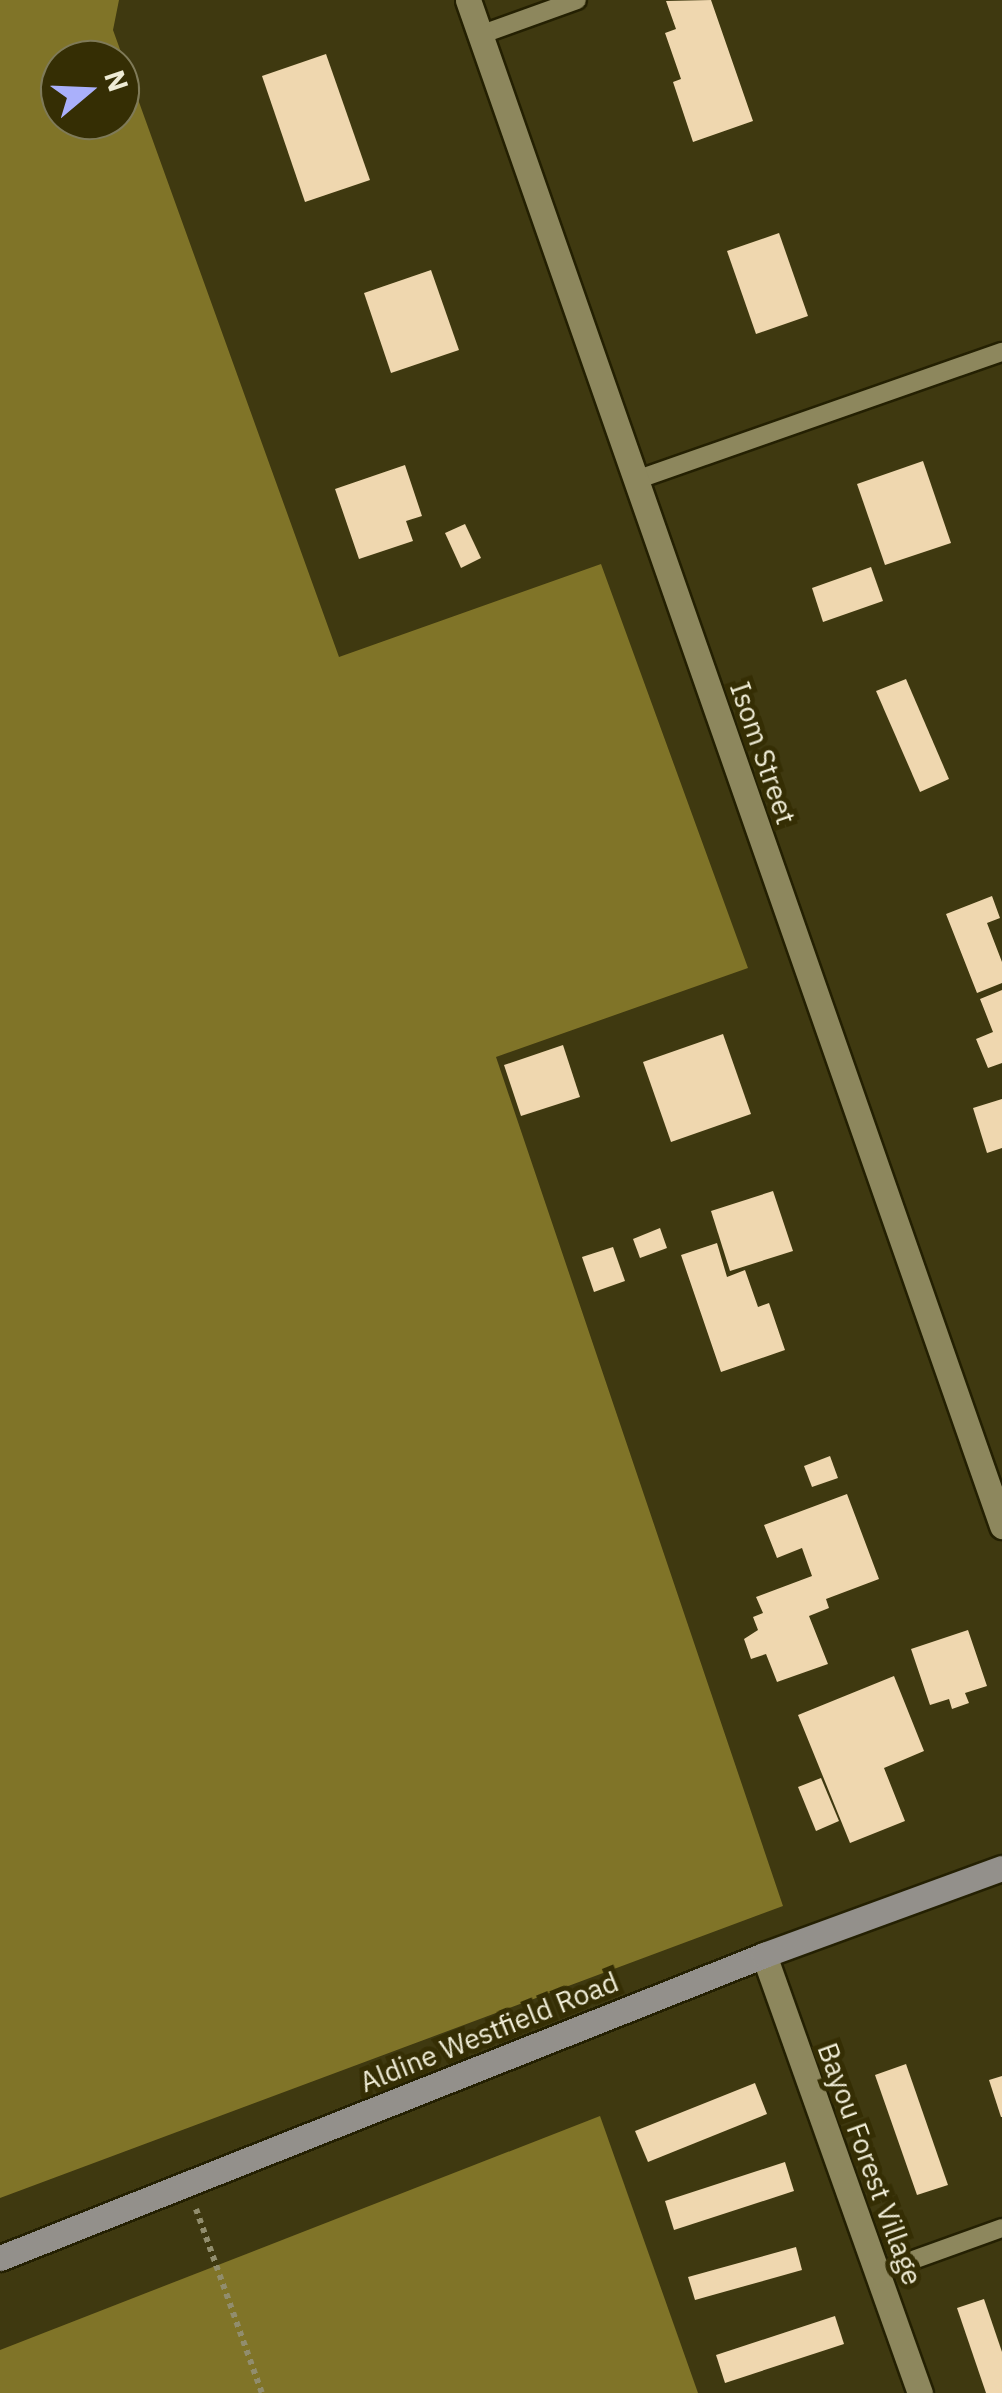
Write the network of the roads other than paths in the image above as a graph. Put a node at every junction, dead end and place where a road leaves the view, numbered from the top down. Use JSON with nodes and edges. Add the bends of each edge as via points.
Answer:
{"nodes":[{"id":1,"x":468,"y":0,"type":"edge"},
{"id":2,"x":576,"y":0,"type":"edge"},
{"id":3,"x":480,"y":35,"type":"junction"},
{"id":4,"x":1002,"y":352,"type":"edge"},
{"id":5,"x":636,"y":480,"type":"junction"},
{"id":6,"x":1002,"y":1526,"type":"edge"},
{"id":7,"x":1002,"y":1868,"type":"edge"},
{"id":8,"x":764,"y":1955,"type":"junction"},
{"id":9,"x":1002,"y":2228,"type":"edge"},
{"id":10,"x":0,"y":2258,"type":"edge"},
{"id":11,"x":877,"y":2273,"type":"junction"},
{"id":12,"x":920,"y":2393,"type":"edge"}],
"edges":[{"from":1,"to":3,"type":"street","name":"Isom Street"},
{"from":2,"to":3,"type":"lane"},
{"from":3,"to":5,"type":"street","name":"Isom Street"},
{"from":4,"to":5,"type":"lane"},
{"from":5,"to":6,"type":"street","name":"Isom Street"},
{"from":7,"to":8,"type":"main road","name":"Aldine Westfield Road"},
{"from":8,"to":10,"type":"main road","name":"Aldine Westfield Road"},
{"from":8,"to":11,"type":"street","name":"Bayou Forest Village"},
{"from":9,"to":11,"type":"lane"},
{"from":11,"to":12,"type":"street","name":"Bayou Forest Village"}]}
